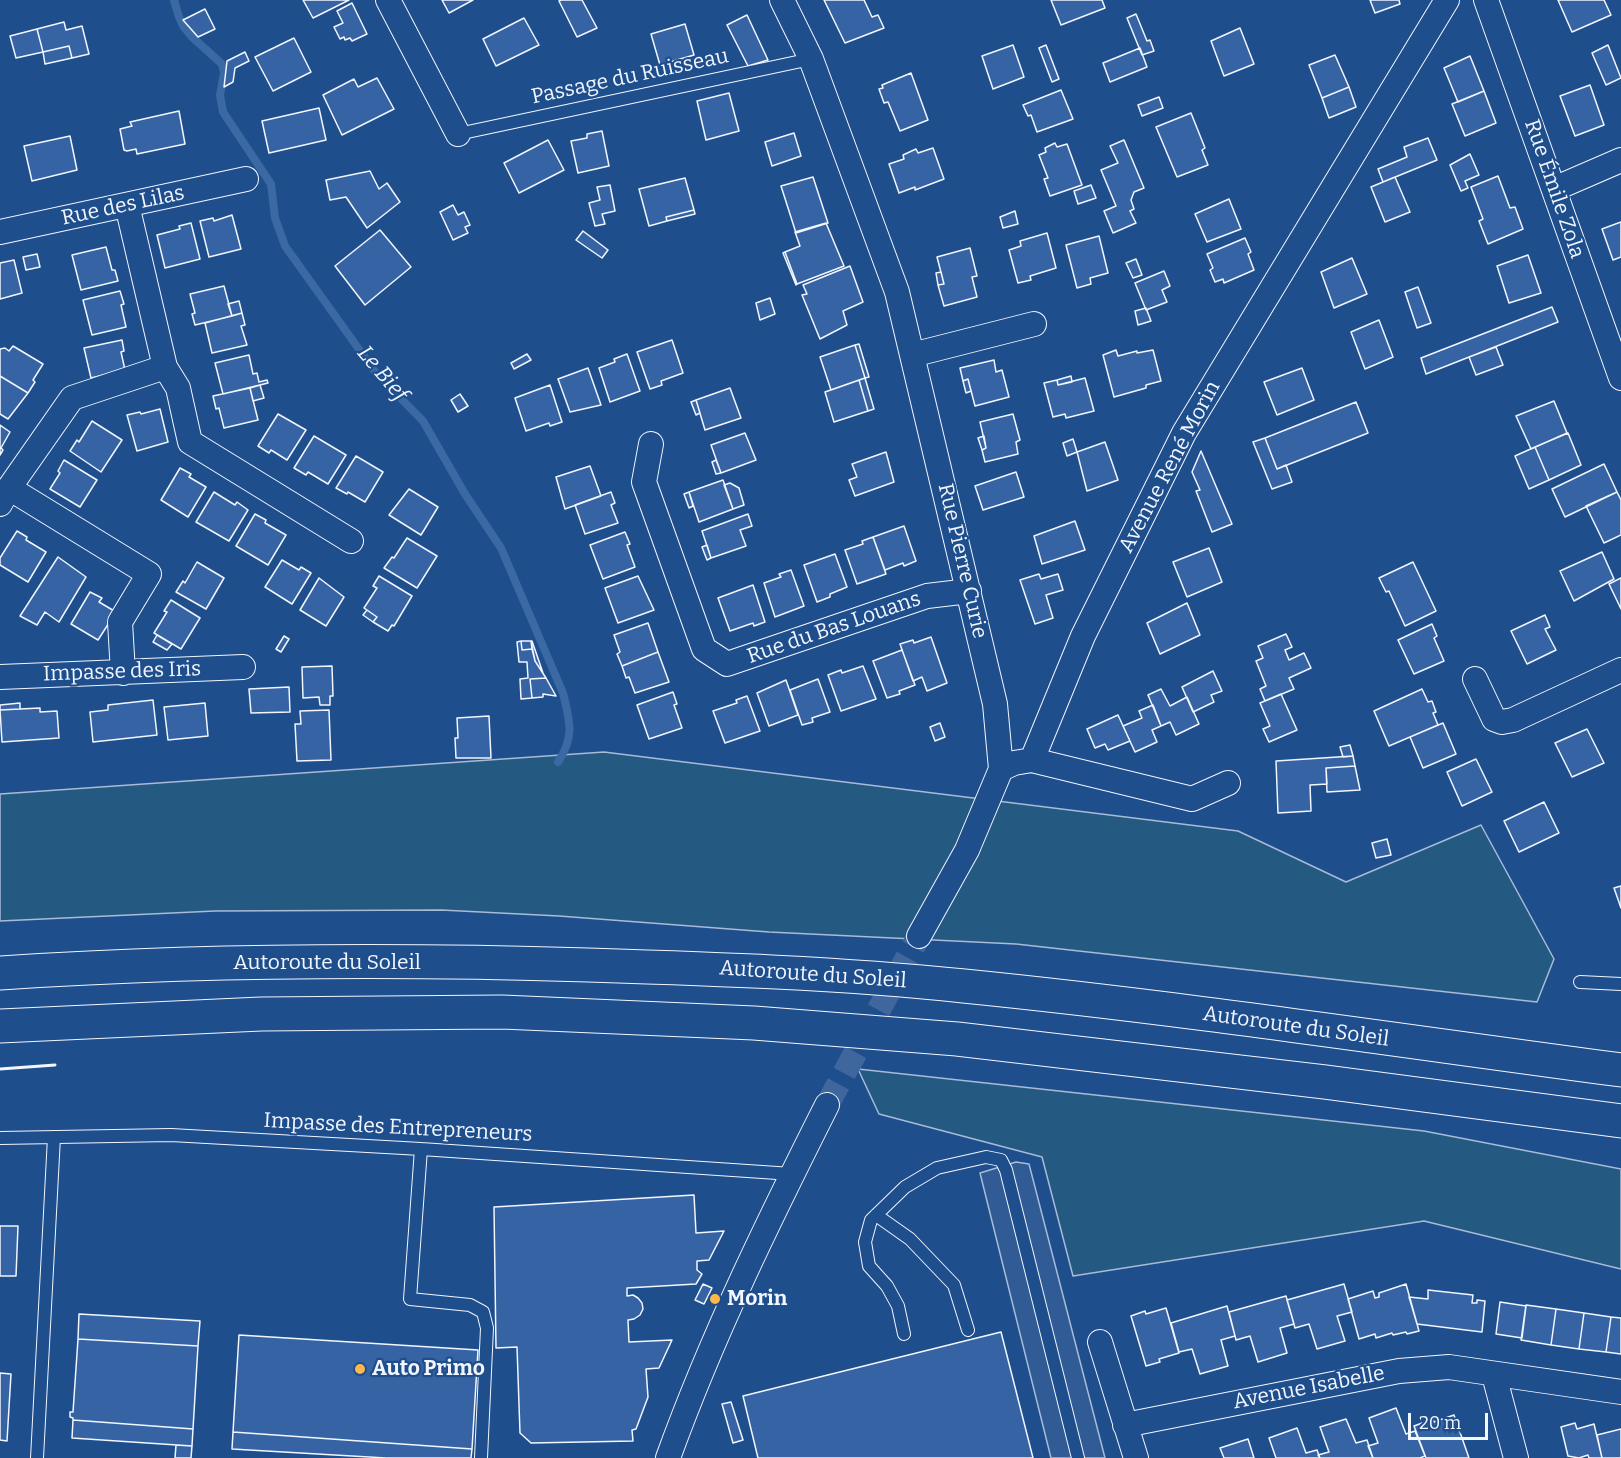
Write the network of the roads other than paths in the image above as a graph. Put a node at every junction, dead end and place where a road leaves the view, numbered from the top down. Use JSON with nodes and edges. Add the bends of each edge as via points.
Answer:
{"nodes":[{"id":1,"x":388,"y":0,"type":"edge"},
{"id":2,"x":782,"y":0,"type":"edge"},
{"id":3,"x":1447,"y":0,"type":"edge"},
{"id":4,"x":1486,"y":0,"type":"edge"},
{"id":5,"x":811,"y":59,"type":"junction"},
{"id":6,"x":458,"y":134,"type":"joint"},
{"id":7,"x":1621,"y":160,"type":"edge"},
{"id":8,"x":246,"y":179,"type":"dead end"},
{"id":9,"x":1554,"y":189,"type":"junction"},
{"id":10,"x":127,"y":205,"type":"junction"},
{"id":11,"x":0,"y":231,"type":"edge"},
{"id":12,"x":1034,"y":324,"type":"dead end"},
{"id":13,"x":912,"y":355,"type":"junction"},
{"id":14,"x":165,"y":367,"type":"junction"},
{"id":15,"x":1621,"y":378,"type":"edge"},
{"id":16,"x":651,"y":444,"type":"dead end"},
{"id":17,"x":4,"y":496,"type":"edge"},
{"id":18,"x":351,"y":541,"type":"dead end"},
{"id":19,"x":969,"y":591,"type":"junction"},
{"id":20,"x":243,"y":667,"type":"dead end"},
{"id":21,"x":1621,"y":670,"type":"edge"},
{"id":22,"x":123,"y":673,"type":"junction"},
{"id":23,"x":0,"y":677,"type":"edge"},
{"id":24,"x":1475,"y":679,"type":"dead end"},
{"id":25,"x":1032,"y":760,"type":"junction"},
{"id":26,"x":1001,"y":769,"type":"junction"},
{"id":27,"x":1228,"y":783,"type":"dead end"},
{"id":28,"x":919,"y":936,"type":"tunnel mouth"},
{"id":29,"x":0,"y":973,"type":"edge"},
{"id":30,"x":1580,"y":982,"type":"dead end"},
{"id":31,"x":1621,"y":984,"type":"edge"},
{"id":32,"x":0,"y":1026,"type":"edge"},
{"id":33,"x":1621,"y":1070,"type":"edge"},
{"id":34,"x":827,"y":1105,"type":"tunnel mouth"},
{"id":35,"x":1621,"y":1121,"type":"edge"},
{"id":36,"x":54,"y":1137,"type":"junction"},
{"id":37,"x":0,"y":1138,"type":"edge"},
{"id":38,"x":421,"y":1149,"type":"junction"},
{"id":39,"x":792,"y":1174,"type":"junction"},
{"id":40,"x":876,"y":1215,"type":"junction"},
{"id":41,"x":968,"y":1330,"type":"dead end"},
{"id":42,"x":904,"y":1334,"type":"dead end"},
{"id":43,"x":1100,"y":1342,"type":"dead end"},
{"id":44,"x":1494,"y":1375,"type":"junction"},
{"id":45,"x":1621,"y":1392,"type":"edge"},
{"id":46,"x":1125,"y":1425,"type":"junction"},
{"id":47,"x":37,"y":1458,"type":"edge"},
{"id":48,"x":481,"y":1458,"type":"edge"},
{"id":49,"x":668,"y":1458,"type":"edge"},
{"id":50,"x":1078,"y":1458,"type":"edge"},
{"id":51,"x":1136,"y":1458,"type":"edge"},
{"id":52,"x":1516,"y":1458,"type":"edge"}],
"edges":[{"from":1,"to":6,"type":"street"},
{"from":2,"to":5,"type":"street","name":"Rue Pierre Curie"},
{"from":3,"to":25,"type":"street","name":"Avenue René Morin","via":[[1184,433],[1083,636]]},
{"from":4,"to":9,"type":"street","name":"Rue Émile Zola"},
{"from":5,"to":6,"type":"lane","name":"Passage du Ruisseau"},
{"from":5,"to":13,"type":"street","name":"Rue Pierre Curie","via":[[897,292]]},
{"from":7,"to":9,"type":"street"},
{"from":8,"to":10,"type":"street","name":"Rue des Lilas"},
{"from":9,"to":15,"type":"street","name":"Rue Émile Zola"},
{"from":10,"to":11,"type":"street","name":"Rue des Lilas"},
{"from":10,"to":14,"type":"street"},
{"from":12,"to":13,"type":"street"},
{"from":13,"to":19,"type":"street","name":"Rue Pierre Curie"},
{"from":14,"to":17,"type":"street","via":[[72,398]]},
{"from":14,"to":18,"type":"street","via":[[178,388],[190,442]]},
{"from":16,"to":19,"type":"street","name":"Rue du Bas Louans","via":[[644,482],[704,649],[728,664],[927,596]]},
{"from":17,"to":22,"type":"street","via":[[148,574],[120,622]]},
{"from":19,"to":26,"type":"street","name":"Rue Pierre Curie","via":[[995,704]]},
{"from":20,"to":22,"type":"street","name":"Impasse des Iris"},
{"from":21,"to":24,"type":"street","via":[[1502,722],[1494,719]]},
{"from":22,"to":23,"type":"street","name":"Impasse des Iris"},
{"from":25,"to":26,"type":"street"},
{"from":25,"to":27,"type":"street","via":[[1192,799]]},
{"from":26,"to":28,"type":"street","via":[[967,850]]},
{"from":29,"to":33,"type":"highway","name":"Autoroute du Soleil","via":[[289,962],[500,962],[751,970],[974,987]]},
{"from":30,"to":31,"type":"lane"},
{"from":32,"to":35,"type":"highway","via":[[261,1014],[490,1012],[754,1023],[957,1039]]},
{"from":34,"to":39,"type":"street"},
{"from":36,"to":37,"type":"lane","name":"Impasse des Entrepreneurs"},
{"from":36,"to":38,"type":"lane","name":"Impasse des Entrepreneurs","via":[[171,1135]]},
{"from":36,"to":47,"type":"lane"},
{"from":38,"to":39,"type":"lane","name":"Impasse des Entrepreneurs"},
{"from":38,"to":48,"type":"lane","via":[[410,1299],[470,1305],[483,1312],[487,1328]]},
{"from":39,"to":49,"type":"street","via":[[743,1275]]},
{"from":40,"to":41,"type":"lane","via":[[910,1239],[954,1285]]},
{"from":40,"to":42,"type":"lane","via":[[865,1242],[869,1266],[898,1306]]},
{"from":40,"to":50,"type":"lane","via":[[905,1187],[937,1168],[986,1157],[1001,1160]]},
{"from":43,"to":46,"type":"street"},
{"from":44,"to":45,"type":"street","name":"Avenue Isabelle"},
{"from":44,"to":46,"type":"street","name":"Avenue Isabelle","via":[[1449,1367],[1399,1371]]},
{"from":44,"to":52,"type":"street"},
{"from":46,"to":51,"type":"street"}]}
